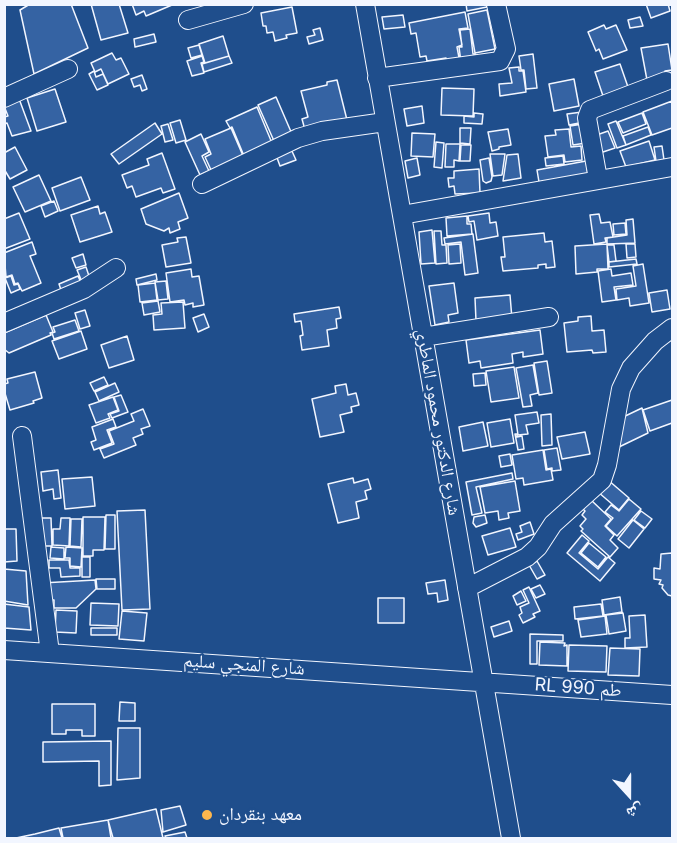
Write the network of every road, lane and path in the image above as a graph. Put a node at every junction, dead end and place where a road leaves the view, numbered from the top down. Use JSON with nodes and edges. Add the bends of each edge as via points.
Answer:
{"nodes":[{"id":1,"x":244,"y":4,"type":"edge"},
{"id":2,"x":365,"y":4,"type":"edge"},
{"id":3,"x":496,"y":4,"type":"edge"},
{"id":4,"x":188,"y":20,"type":"dead end"},
{"id":5,"x":68,"y":69,"type":"dead end"},
{"id":6,"x":377,"y":78,"type":"junction"},
{"id":7,"x":666,"y":81,"type":"dead end"},
{"id":8,"x":4,"y":98,"type":"edge"},
{"id":9,"x":385,"y":122,"type":"junction"},
{"id":10,"x":672,"y":167,"type":"edge"},
{"id":11,"x":598,"y":179,"type":"junction"},
{"id":12,"x":202,"y":184,"type":"dead end"},
{"id":13,"x":402,"y":215,"type":"junction"},
{"id":14,"x":116,"y":268,"type":"dead end"},
{"id":15,"x":549,"y":317,"type":"dead end"},
{"id":16,"x":4,"y":323,"type":"edge"},
{"id":17,"x":672,"y":328,"type":"edge"},
{"id":18,"x":423,"y":337,"type":"junction"},
{"id":19,"x":22,"y":436,"type":"dead end"},
{"id":20,"x":467,"y":588,"type":"junction"},
{"id":21,"x":4,"y":650,"type":"edge"},
{"id":22,"x":50,"y":653,"type":"junction"},
{"id":23,"x":483,"y":681,"type":"junction"},
{"id":24,"x":672,"y":695,"type":"edge"},
{"id":25,"x":511,"y":838,"type":"edge"}],
"edges":[{"from":1,"to":4,"type":"street"},
{"from":2,"to":6,"type":"street","name":"شارع الدكتور محمود الماطري"},
{"from":3,"to":6,"type":"street","via":[[506,49],[500,61]]},
{"from":5,"to":8,"type":"street"},
{"from":6,"to":9,"type":"street","name":"شارع الدكتور محمود الماطري"},
{"from":7,"to":11,"type":"street","via":[[590,110],[587,118]]},
{"from":9,"to":12,"type":"street","via":[[298,138]]},
{"from":9,"to":13,"type":"street","name":"شارع الدكتور محمود الماطري"},
{"from":10,"to":11,"type":"street"},
{"from":11,"to":13,"type":"street"},
{"from":13,"to":18,"type":"street","name":"شارع الدكتور محمود الماطري"},
{"from":14,"to":16,"type":"street","via":[[84,289]]},
{"from":15,"to":18,"type":"street"},
{"from":17,"to":20,"type":"street","via":[[631,368],[621,389],[602,480],[553,524],[527,557]]},
{"from":18,"to":20,"type":"street","name":"شارع الدكتور محمود الماطري"},
{"from":19,"to":22,"type":"street"},
{"from":20,"to":23,"type":"street","name":"شارع الدكتور محمود الماطري"},
{"from":21,"to":22,"type":"street","name":"شارع المنجي سليم"},
{"from":22,"to":23,"type":"street","name":"شارع المنجي سليم"},
{"from":23,"to":24,"type":"street","name":"RL طم 990"},
{"from":23,"to":25,"type":"street","name":"شارع الدكتور محمود الماطري"}]}
